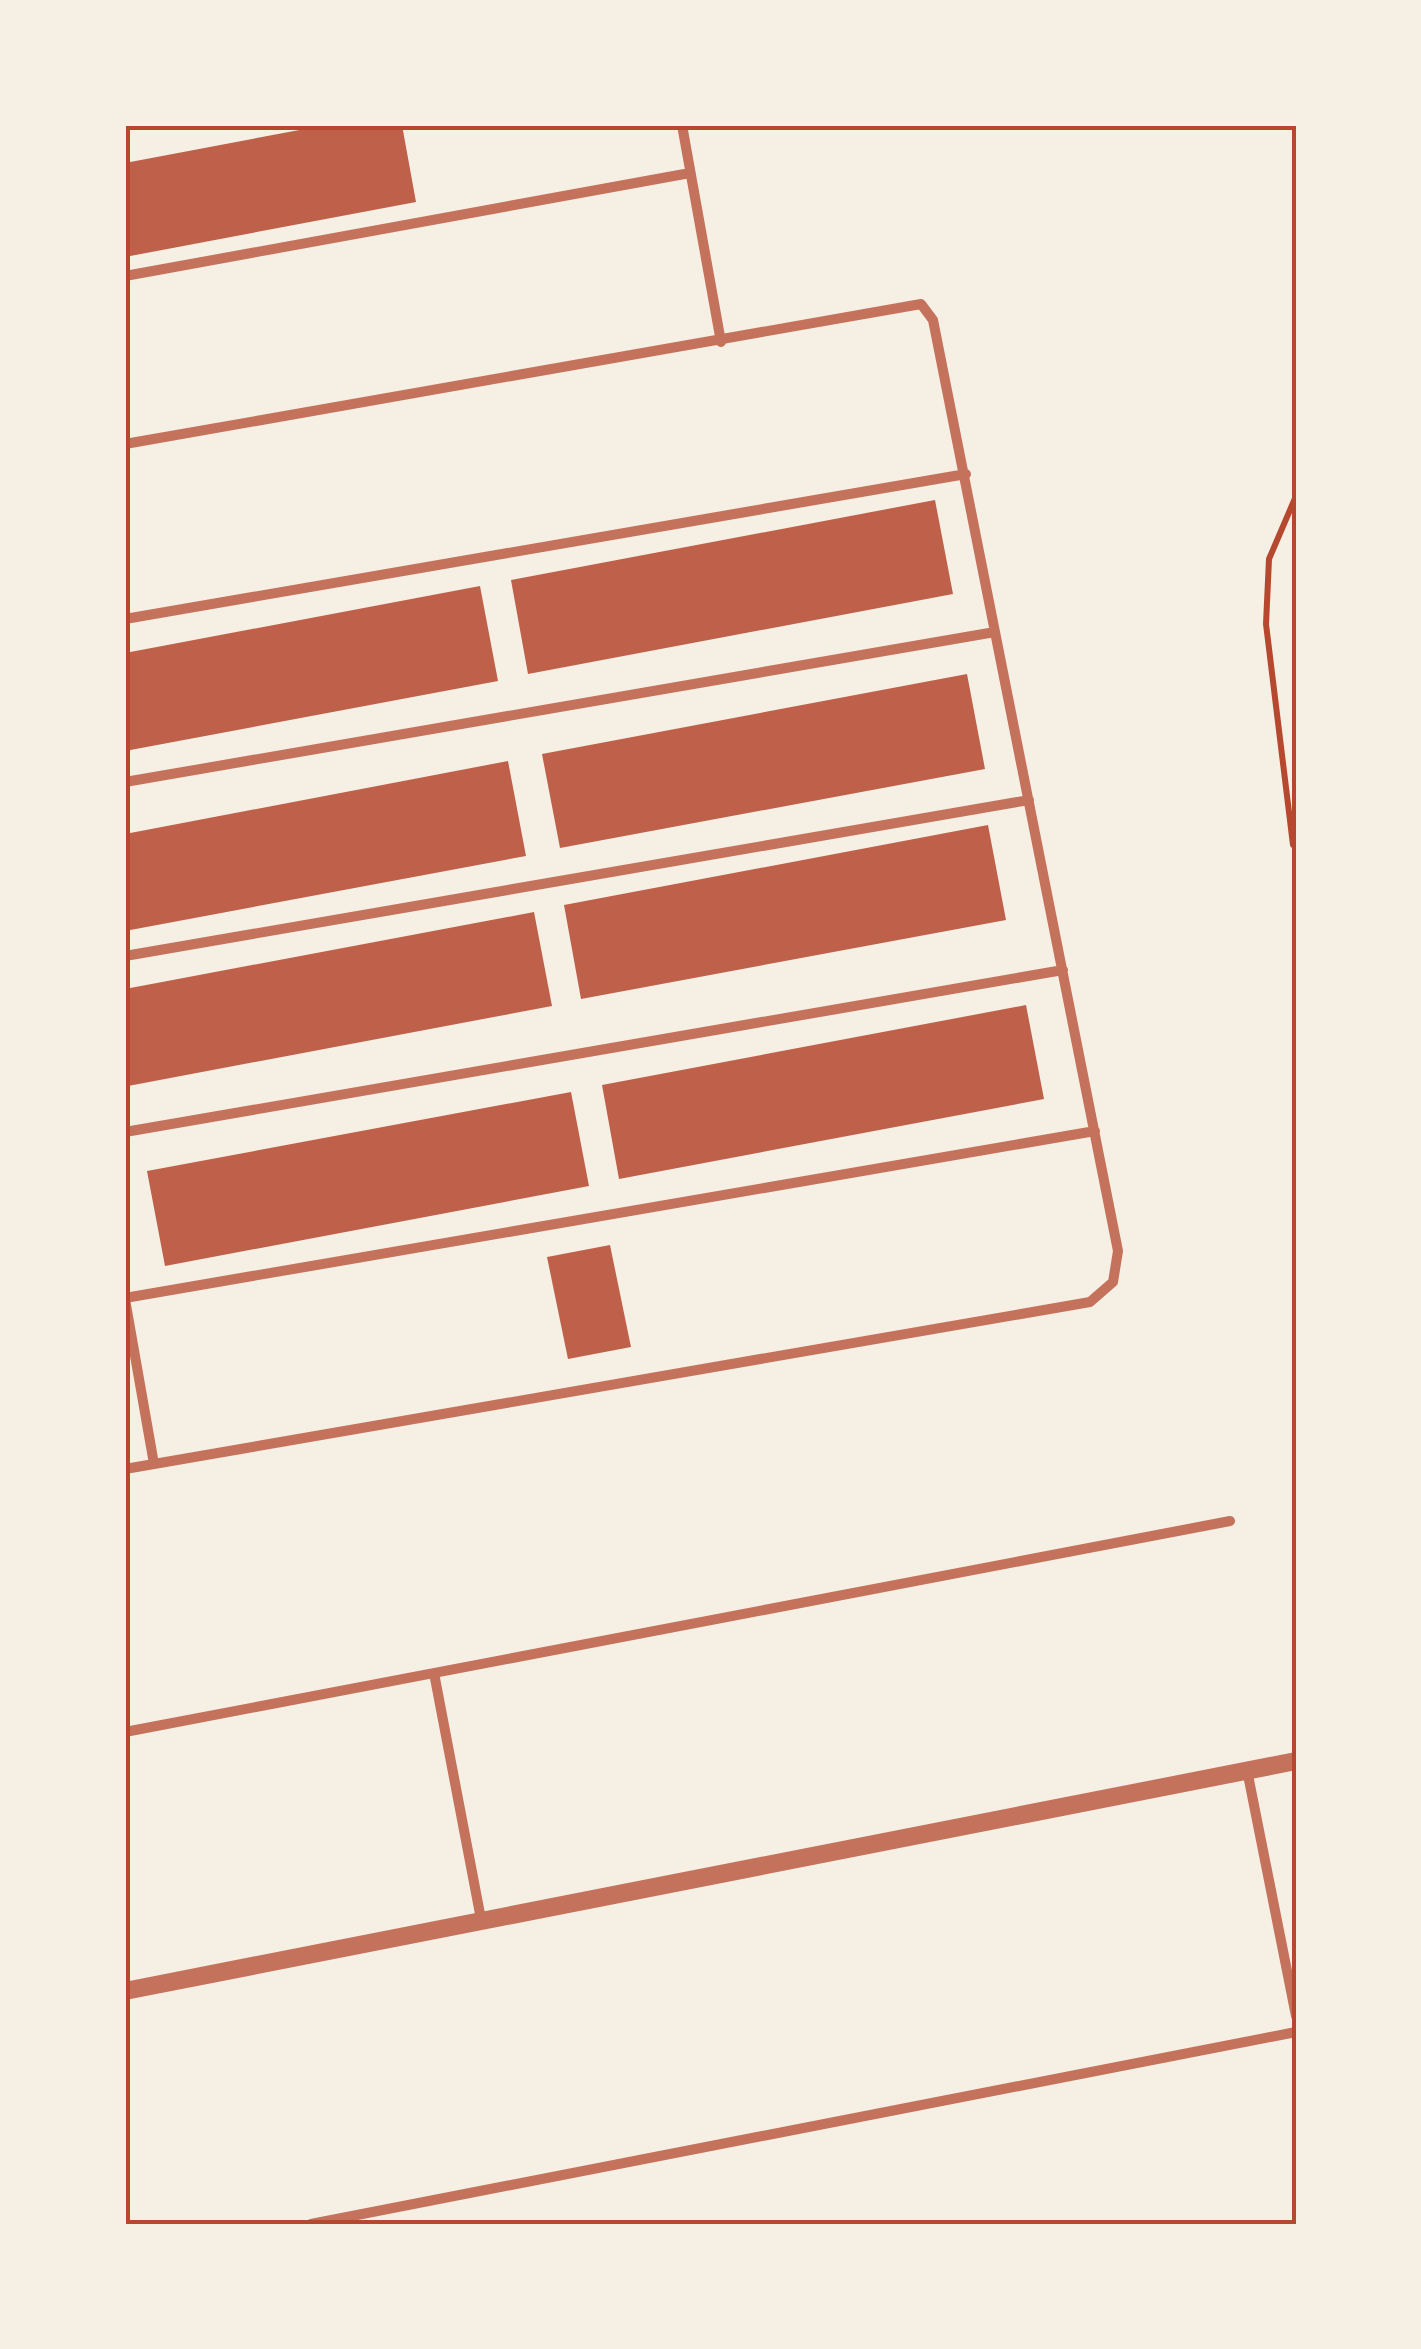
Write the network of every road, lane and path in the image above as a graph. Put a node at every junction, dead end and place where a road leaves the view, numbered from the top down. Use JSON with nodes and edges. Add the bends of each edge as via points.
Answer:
{"nodes":[{"id":1,"x":682,"y":125,"type":"edge"},
{"id":2,"x":690,"y":173,"type":"junction"},
{"id":3,"x":125,"y":276,"type":"edge"},
{"id":4,"x":721,"y":342,"type":"junction"},
{"id":5,"x":125,"y":444,"type":"edge"},
{"id":6,"x":966,"y":474,"type":"junction"},
{"id":7,"x":1296,"y":496,"type":"edge"},
{"id":8,"x":125,"y":619,"type":"edge"},
{"id":9,"x":995,"y":632,"type":"junction"},
{"id":10,"x":125,"y":782,"type":"edge"},
{"id":11,"x":1029,"y":800,"type":"junction"},
{"id":12,"x":1293,"y":845,"type":"dead end"},
{"id":13,"x":125,"y":956,"type":"edge"},
{"id":14,"x":1063,"y":970,"type":"junction"},
{"id":15,"x":1095,"y":1131,"type":"junction"},
{"id":16,"x":125,"y":1132,"type":"edge"},
{"id":17,"x":125,"y":1299,"type":"edge"},
{"id":18,"x":154,"y":1464,"type":"junction"},
{"id":19,"x":125,"y":1469,"type":"edge"},
{"id":20,"x":1230,"y":1521,"type":"dead end"},
{"id":21,"x":434,"y":1673,"type":"junction"},
{"id":22,"x":125,"y":1732,"type":"edge"},
{"id":23,"x":1296,"y":1762,"type":"edge"},
{"id":24,"x":1247,"y":1770,"type":"junction"},
{"id":25,"x":481,"y":1918,"type":"junction"},
{"id":26,"x":125,"y":1991,"type":"edge"},
{"id":27,"x":1296,"y":2016,"type":"edge"},
{"id":28,"x":1296,"y":2032,"type":"edge"},
{"id":29,"x":311,"y":2224,"type":"edge"}],
"edges":[{"from":1,"to":2,"type":"street"},
{"from":2,"to":3,"type":"street"},
{"from":2,"to":4,"type":"street"},
{"from":4,"to":5,"type":"street"},
{"from":4,"to":6,"type":"street","via":[[922,304],[934,320]]},
{"from":6,"to":8,"type":"street"},
{"from":6,"to":9,"type":"street"},
{"from":7,"to":12,"type":"path","via":[[1268,559],[1266,624]]},
{"from":9,"to":10,"type":"street"},
{"from":9,"to":11,"type":"street"},
{"from":11,"to":13,"type":"street"},
{"from":11,"to":14,"type":"street"},
{"from":14,"to":15,"type":"street"},
{"from":14,"to":16,"type":"street"},
{"from":15,"to":17,"type":"street"},
{"from":15,"to":18,"type":"street","via":[[1118,1252],[1114,1282],[1090,1302]]},
{"from":17,"to":18,"type":"street"},
{"from":18,"to":19,"type":"street"},
{"from":20,"to":21,"type":"street"},
{"from":21,"to":22,"type":"street"},
{"from":21,"to":25,"type":"street"},
{"from":23,"to":24,"type":"street"},
{"from":24,"to":25,"type":"street"},
{"from":24,"to":27,"type":"street"},
{"from":25,"to":26,"type":"street"},
{"from":28,"to":29,"type":"street"}]}
